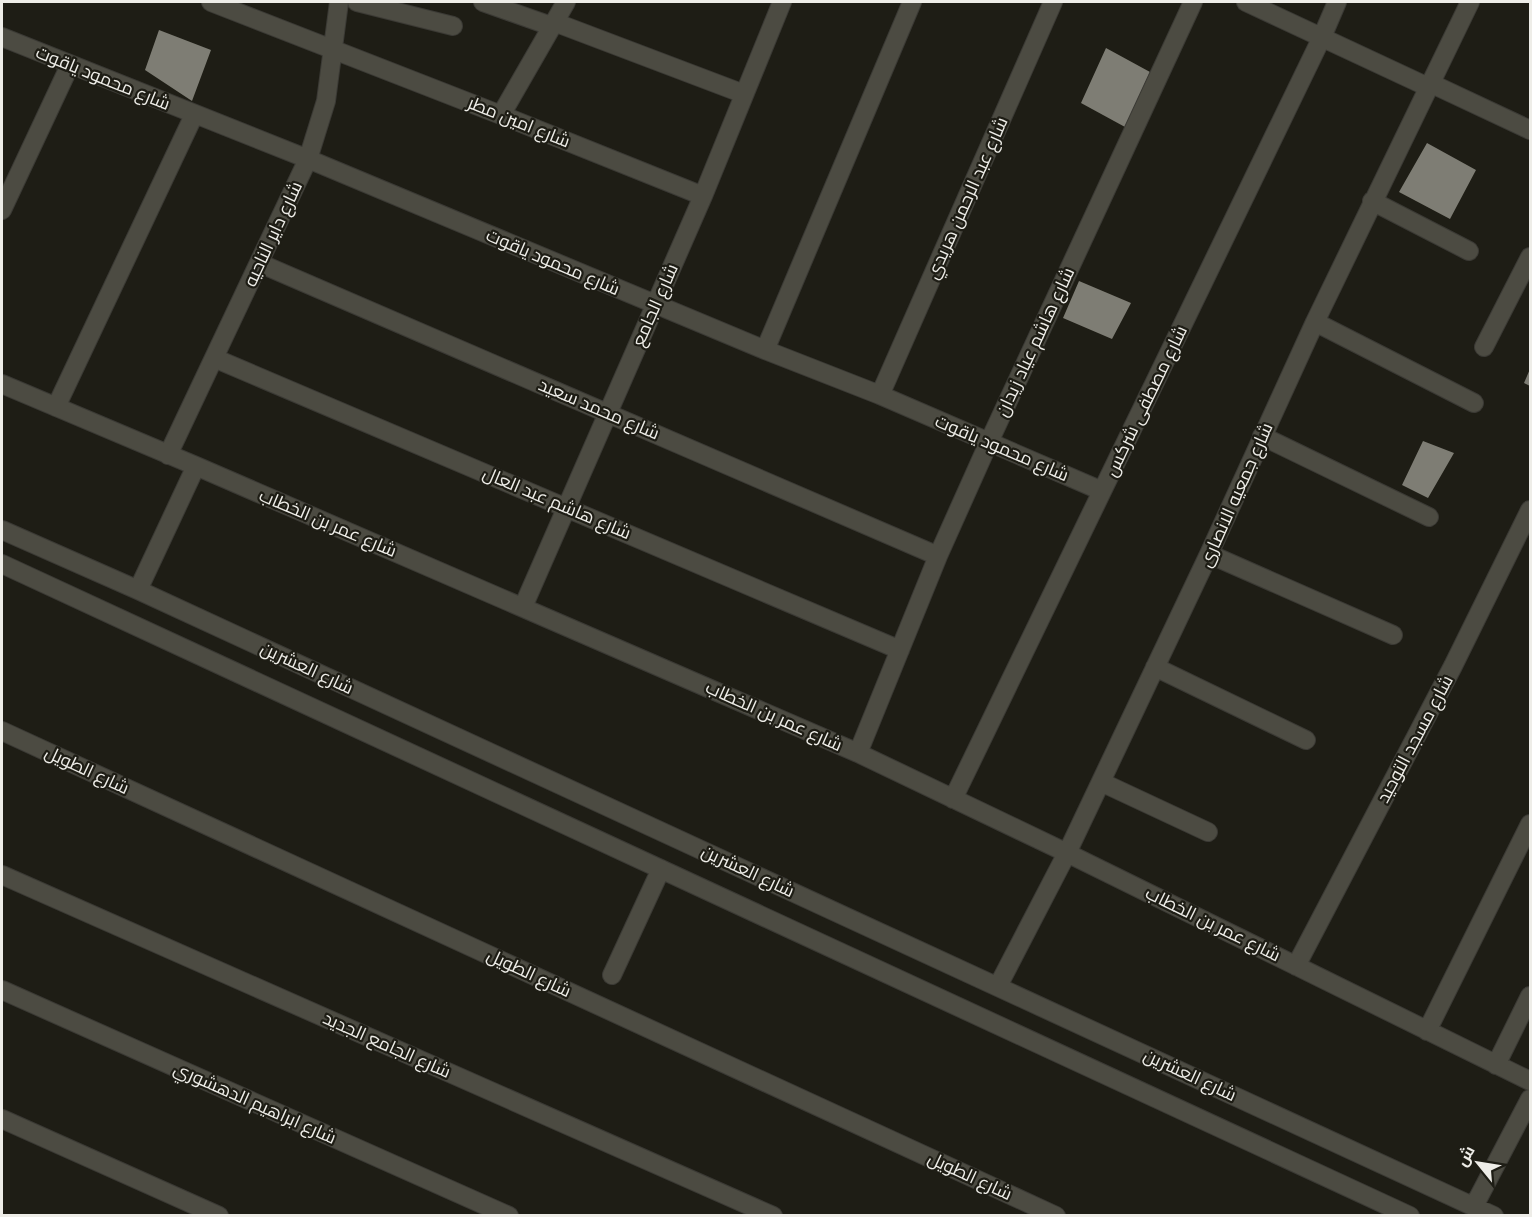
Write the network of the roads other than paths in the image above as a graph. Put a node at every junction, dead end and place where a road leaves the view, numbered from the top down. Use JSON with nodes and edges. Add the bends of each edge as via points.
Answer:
{"nodes":[{"id":1,"x":211,"y":2,"type":"edge"},
{"id":2,"x":339,"y":2,"type":"edge"},
{"id":3,"x":357,"y":2,"type":"edge"},
{"id":4,"x":483,"y":2,"type":"edge"},
{"id":5,"x":566,"y":2,"type":"edge"},
{"id":6,"x":912,"y":2,"type":"edge"},
{"id":7,"x":1053,"y":2,"type":"edge"},
{"id":8,"x":1192,"y":2,"type":"edge"},
{"id":9,"x":1246,"y":2,"type":"edge"},
{"id":10,"x":1336,"y":2,"type":"edge"},
{"id":11,"x":1470,"y":2,"type":"edge"},
{"id":12,"x":778,"y":3,"type":"edge"},
{"id":13,"x":553,"y":24,"type":"junction"},
{"id":14,"x":453,"y":26,"type":"dead end"},
{"id":15,"x":2,"y":37,"type":"edge"},
{"id":16,"x":1322,"y":37,"type":"junction"},
{"id":17,"x":334,"y":50,"type":"junction"},
{"id":18,"x":70,"y":65,"type":"junction"},
{"id":19,"x":1429,"y":85,"type":"junction"},
{"id":20,"x":744,"y":94,"type":"junction"},
{"id":21,"x":194,"y":115,"type":"junction"},
{"id":22,"x":501,"y":115,"type":"junction"},
{"id":23,"x":1530,"y":130,"type":"edge"},
{"id":24,"x":308,"y":159,"type":"junction"},
{"id":25,"x":703,"y":196,"type":"junction"},
{"id":26,"x":1372,"y":201,"type":"junction"},
{"id":27,"x":2,"y":210,"type":"edge"},
{"id":28,"x":1469,"y":251,"type":"dead end"},
{"id":29,"x":1530,"y":257,"type":"edge"},
{"id":30,"x":259,"y":263,"type":"junction"},
{"id":31,"x":656,"y":304,"type":"junction"},
{"id":32,"x":1314,"y":322,"type":"junction"},
{"id":33,"x":1484,"y":347,"type":"dead end"},
{"id":34,"x":765,"y":350,"type":"junction"},
{"id":35,"x":214,"y":358,"type":"junction"},
{"id":36,"x":2,"y":384,"type":"edge"},
{"id":37,"x":880,"y":395,"type":"junction"},
{"id":38,"x":1474,"y":403,"type":"dead end"},
{"id":39,"x":56,"y":407,"type":"junction"},
{"id":40,"x":608,"y":412,"type":"junction"},
{"id":41,"x":1262,"y":436,"type":"junction"},
{"id":42,"x":989,"y":442,"type":"junction"},
{"id":43,"x":168,"y":454,"type":"junction"},
{"id":44,"x":196,"y":466,"type":"junction"},
{"id":45,"x":1102,"y":491,"type":"junction"},
{"id":46,"x":567,"y":507,"type":"junction"},
{"id":47,"x":1530,"y":510,"type":"edge"},
{"id":48,"x":1429,"y":517,"type":"dead end"},
{"id":49,"x":2,"y":530,"type":"edge"},
{"id":50,"x":1209,"y":554,"type":"junction"},
{"id":51,"x":938,"y":556,"type":"junction"},
{"id":52,"x":2,"y":564,"type":"edge"},
{"id":53,"x":138,"y":590,"type":"junction"},
{"id":54,"x":523,"y":607,"type":"junction"},
{"id":55,"x":1393,"y":635,"type":"dead end"},
{"id":56,"x":900,"y":650,"type":"junction"},
{"id":57,"x":1155,"y":667,"type":"junction"},
{"id":58,"x":2,"y":731,"type":"edge"},
{"id":59,"x":1306,"y":740,"type":"dead end"},
{"id":60,"x":858,"y":753,"type":"junction"},
{"id":61,"x":1101,"y":782,"type":"junction"},
{"id":62,"x":953,"y":799,"type":"junction"},
{"id":63,"x":1530,"y":824,"type":"edge"},
{"id":64,"x":1208,"y":832,"type":"dead end"},
{"id":65,"x":1067,"y":853,"type":"junction"},
{"id":66,"x":661,"y":869,"type":"junction"},
{"id":67,"x":2,"y":875,"type":"edge"},
{"id":68,"x":1296,"y":966,"type":"junction"},
{"id":69,"x":612,"y":975,"type":"dead end"},
{"id":70,"x":998,"y":986,"type":"junction"},
{"id":71,"x":2,"y":990,"type":"edge"},
{"id":72,"x":1530,"y":996,"type":"edge"},
{"id":73,"x":1427,"y":1031,"type":"junction"},
{"id":74,"x":1496,"y":1065,"type":"junction"},
{"id":75,"x":1530,"y":1081,"type":"edge"},
{"id":76,"x":1530,"y":1099,"type":"edge"},
{"id":77,"x":2,"y":1119,"type":"edge"},
{"id":78,"x":1524,"y":1128,"type":"edge"},
{"id":79,"x":1474,"y":1206,"type":"junction"},
{"id":80,"x":219,"y":1215,"type":"edge"},
{"id":81,"x":509,"y":1215,"type":"edge"},
{"id":82,"x":773,"y":1215,"type":"edge"},
{"id":83,"x":1056,"y":1215,"type":"edge"},
{"id":84,"x":1410,"y":1215,"type":"edge"},
{"id":85,"x":1494,"y":1215,"type":"edge"}],
"edges":[{"from":1,"to":17,"type":"street","name":"شارع امين مطر"},
{"from":2,"to":17,"type":"street","name":"شارع داير الناحيه"},
{"from":3,"to":14,"type":"street"},
{"from":4,"to":13,"type":"street"},
{"from":5,"to":13,"type":"street"},
{"from":6,"to":34,"type":"street"},
{"from":7,"to":37,"type":"street","name":"شارع عبد الرحمن هريدي"},
{"from":8,"to":42,"type":"street","name":"شارع هاشم عياد زيدان"},
{"from":9,"to":16,"type":"street"},
{"from":10,"to":16,"type":"street","name":"شارع مصطفى شركس"},
{"from":11,"to":19,"type":"street","name":"شارع جمعيه الانصارى"},
{"from":12,"to":20,"type":"street","name":"شارع الجامع"},
{"from":13,"to":20,"type":"street"},
{"from":13,"to":22,"type":"street"},
{"from":15,"to":18,"type":"street","name":"شارع محمود ياقوت"},
{"from":16,"to":19,"type":"street"},
{"from":16,"to":45,"type":"street","name":"شارع مصطفى شركس"},
{"from":17,"to":22,"type":"street","name":"شارع امين مطر"},
{"from":17,"to":24,"type":"street","name":"شارع داير الناحيه","via":[[326,101]]},
{"from":18,"to":21,"type":"street","name":"شارع محمود ياقوت"},
{"from":18,"to":27,"type":"street"},
{"from":19,"to":23,"type":"street"},
{"from":19,"to":26,"type":"street","name":"شارع جمعيه الانصارى"},
{"from":20,"to":25,"type":"street","name":"شارع الجامع"},
{"from":21,"to":24,"type":"street","name":"شارع محمود ياقوت"},
{"from":21,"to":39,"type":"street"},
{"from":22,"to":25,"type":"street","name":"شارع امين مطر"},
{"from":24,"to":30,"type":"street","name":"شارع داير الناحيه"},
{"from":24,"to":31,"type":"street","name":"شارع محمود ياقوت"},
{"from":25,"to":31,"type":"street","name":"شارع الجامع"},
{"from":26,"to":28,"type":"street"},
{"from":26,"to":32,"type":"street","name":"شارع جمعيه الانصارى"},
{"from":29,"to":33,"type":"street"},
{"from":30,"to":35,"type":"street","name":"شارع داير الناحيه"},
{"from":30,"to":40,"type":"street","name":"شارع محمد سعيد"},
{"from":31,"to":34,"type":"street","name":"شارع محمود ياقوت"},
{"from":31,"to":40,"type":"street","name":"شارع الجامع"},
{"from":32,"to":38,"type":"street"},
{"from":32,"to":41,"type":"street","name":"شارع جمعيه الانصارى"},
{"from":34,"to":37,"type":"street","name":"شارع محمود ياقوت"},
{"from":35,"to":43,"type":"street","name":"شارع داير الناحيه"},
{"from":35,"to":46,"type":"street","name":"شارع هاشم عبد العال"},
{"from":36,"to":39,"type":"street","name":"شارع عمر بن الخطاب"},
{"from":37,"to":42,"type":"street","name":"شارع محمود ياقوت"},
{"from":39,"to":43,"type":"street","name":"شارع عمر بن الخطاب"},
{"from":40,"to":46,"type":"street","name":"شارع الجامع"},
{"from":40,"to":51,"type":"street","name":"شارع محمد سعيد"},
{"from":41,"to":48,"type":"street"},
{"from":41,"to":50,"type":"street","name":"شارع جمعيه الانصارى"},
{"from":42,"to":45,"type":"street","name":"شارع محمود ياقوت"},
{"from":42,"to":51,"type":"street","name":"شارع هاشم عياد زيدان"},
{"from":43,"to":44,"type":"street","name":"شارع عمر بن الخطاب"},
{"from":44,"to":53,"type":"street"},
{"from":44,"to":54,"type":"street","name":"شارع عمر بن الخطاب"},
{"from":45,"to":62,"type":"street","name":"شارع مصطفى شركس"},
{"from":46,"to":54,"type":"street","name":"شارع الجامع"},
{"from":46,"to":56,"type":"street","name":"شارع هاشم عبد العال"},
{"from":47,"to":68,"type":"street","name":"شارع مسجد التوحيد","via":[[1454,666]]},
{"from":49,"to":53,"type":"street","name":"شارع العشرين"},
{"from":50,"to":55,"type":"street"},
{"from":50,"to":57,"type":"street","name":"شارع جمعيه الانصارى"},
{"from":51,"to":56,"type":"street","name":"شارع هاشم عياد زيدان"},
{"from":52,"to":66,"type":"street","name":"شارع العشرين"},
{"from":53,"to":70,"type":"street","name":"شارع العشرين"},
{"from":54,"to":60,"type":"street","name":"شارع عمر بن الخطاب"},
{"from":56,"to":60,"type":"street","name":"شارع هاشم عياد زيدان"},
{"from":57,"to":59,"type":"street"},
{"from":57,"to":61,"type":"street","name":"شارع جمعيه الانصارى"},
{"from":58,"to":83,"type":"street","name":"شارع الطويل"},
{"from":60,"to":62,"type":"street","name":"شارع عمر بن الخطاب"},
{"from":61,"to":64,"type":"street"},
{"from":61,"to":65,"type":"street","name":"شارع جمعيه الانصارى"},
{"from":62,"to":65,"type":"street","name":"شارع عمر بن الخطاب"},
{"from":63,"to":73,"type":"street"},
{"from":65,"to":68,"type":"street","name":"شارع عمر بن الخطاب"},
{"from":65,"to":70,"type":"street","name":"شارع جمعيه الانصارى"},
{"from":66,"to":69,"type":"street"},
{"from":66,"to":84,"type":"street","name":"شارع العشرين"},
{"from":67,"to":82,"type":"street","name":"شارع الجامع الجديد"},
{"from":68,"to":73,"type":"street","name":"شارع عمر بن الخطاب"},
{"from":70,"to":79,"type":"street","name":"شارع العشرين"},
{"from":71,"to":81,"type":"street","name":"شارع ابراهيم الدهشوري"},
{"from":72,"to":74,"type":"street"},
{"from":73,"to":74,"type":"street","name":"شارع عمر بن الخطاب"},
{"from":74,"to":75,"type":"street","name":"شارع عمر بن الخطاب"},
{"from":76,"to":78,"type":"street"},
{"from":77,"to":80,"type":"street"},
{"from":78,"to":79,"type":"street"},
{"from":79,"to":85,"type":"street","name":"شارع العشرين"}]}
